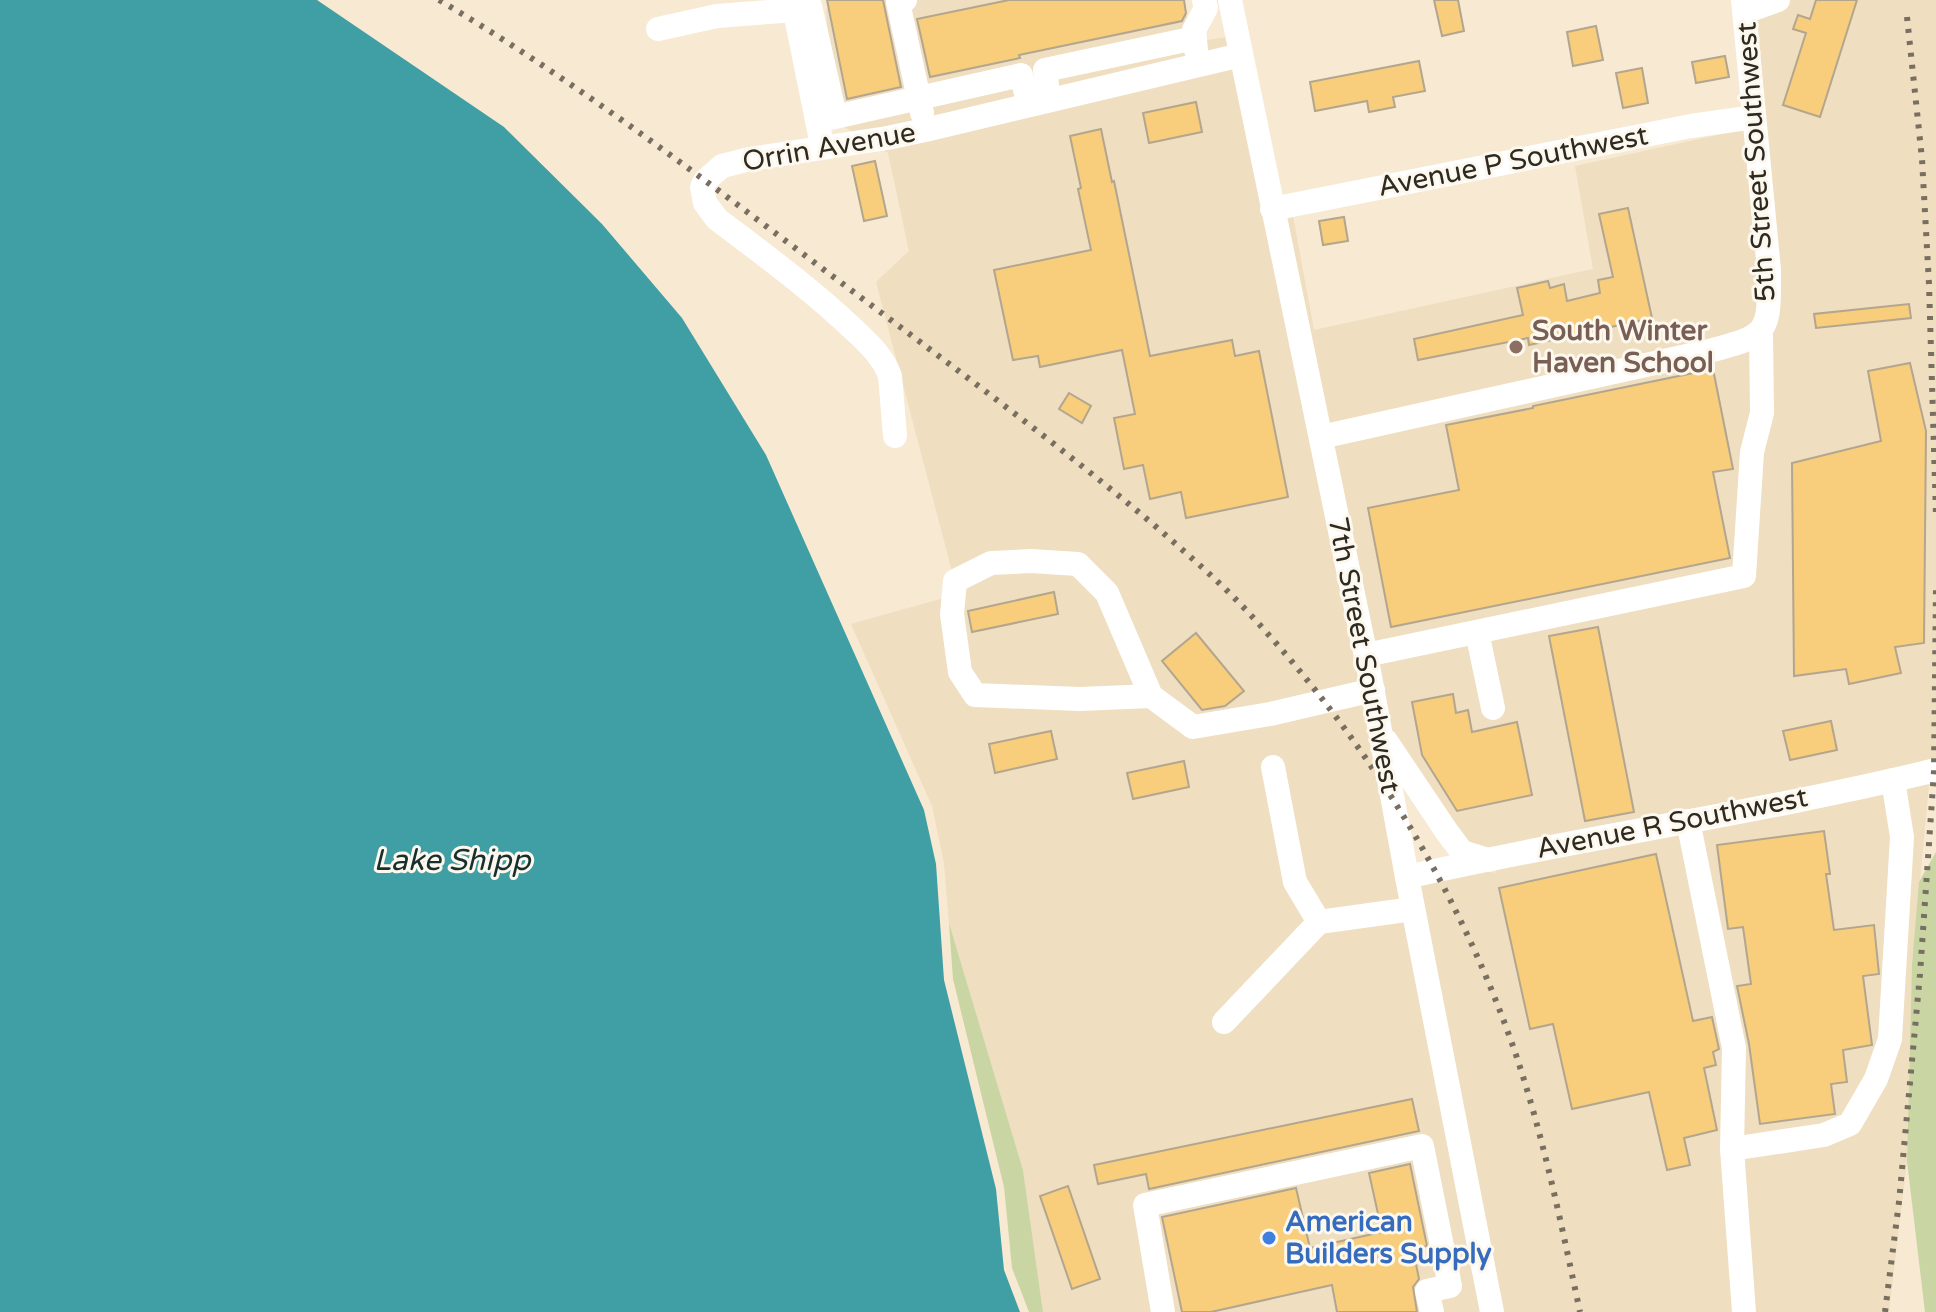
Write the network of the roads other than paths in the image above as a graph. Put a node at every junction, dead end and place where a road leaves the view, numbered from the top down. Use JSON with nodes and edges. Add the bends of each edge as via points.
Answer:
{"nodes":[{"id":1,"x":905,"y":0,"type":"edge"},
{"id":2,"x":1204,"y":0,"type":"edge"},
{"id":3,"x":1230,"y":0,"type":"edge"},
{"id":4,"x":1778,"y":0,"type":"edge"},
{"id":5,"x":794,"y":5,"type":"edge"},
{"id":6,"x":1744,"y":6,"type":"edge"},
{"id":7,"x":658,"y":29,"type":"dead end"},
{"id":8,"x":1195,"y":38,"type":"junction"},
{"id":9,"x":1241,"y":55,"type":"junction"},
{"id":10,"x":1198,"y":65,"type":"junction"},
{"id":11,"x":919,"y":98,"type":"junction"},
{"id":12,"x":1039,"y":102,"type":"junction"},
{"id":13,"x":1754,"y":117,"type":"junction"},
{"id":14,"x":826,"y":118,"type":"junction"},
{"id":15,"x":925,"y":130,"type":"junction"},
{"id":16,"x":823,"y":148,"type":"junction"},
{"id":17,"x":1272,"y":209,"type":"junction"},
{"id":18,"x":1763,"y":328,"type":"junction"},
{"id":19,"x":895,"y":436,"type":"dead end"},
{"id":20,"x":1321,"y":437,"type":"junction"},
{"id":21,"x":1477,"y":632,"type":"junction"},
{"id":22,"x":1366,"y":655,"type":"junction"},
{"id":23,"x":1373,"y":690,"type":"junction"},
{"id":24,"x":1151,"y":696,"type":"junction"},
{"id":25,"x":1493,"y":708,"type":"dead end"},
{"id":26,"x":1380,"y":732,"type":"junction"},
{"id":27,"x":1273,"y":767,"type":"dead end"},
{"id":28,"x":1936,"y":770,"type":"edge"},
{"id":29,"x":1893,"y":780,"type":"junction"},
{"id":30,"x":1688,"y":821,"type":"junction"},
{"id":31,"x":1488,"y":860,"type":"junction"},
{"id":32,"x":1407,"y":877,"type":"junction"},
{"id":33,"x":1413,"y":909,"type":"junction"},
{"id":34,"x":1319,"y":922,"type":"junction"},
{"id":35,"x":1224,"y":1022,"type":"dead end"},
{"id":36,"x":1732,"y":1149,"type":"junction"},
{"id":37,"x":1163,"y":1312,"type":"edge"},
{"id":38,"x":1432,"y":1312,"type":"edge"},
{"id":39,"x":1492,"y":1312,"type":"edge"},
{"id":40,"x":1744,"y":1312,"type":"edge"}],
"edges":[{"from":1,"to":11,"type":"street","via":[[898,2]]},
{"from":2,"to":8,"type":"street"},
{"from":3,"to":9,"type":"street","name":"7th Street Southwest"},
{"from":4,"to":6,"type":"street"},
{"from":5,"to":7,"type":"street"},
{"from":5,"to":14,"type":"street"},
{"from":6,"to":13,"type":"street","name":"5th Street Southwest"},
{"from":8,"to":10,"type":"street"},
{"from":8,"to":12,"type":"street","via":[[1045,70]]},
{"from":9,"to":10,"type":"street","name":"Orrin Avenue"},
{"from":9,"to":17,"type":"street","name":"7th Street Southwest"},
{"from":10,"to":12,"type":"street","name":"Orrin Avenue"},
{"from":11,"to":12,"type":"street","via":[[1021,75]]},
{"from":11,"to":14,"type":"street"},
{"from":11,"to":15,"type":"street"},
{"from":12,"to":15,"type":"street","name":"Orrin Avenue"},
{"from":13,"to":17,"type":"street","name":"Avenue P Southwest"},
{"from":13,"to":18,"type":"street","name":"5th Street Southwest","via":[[1769,270],[1769,310]]},
{"from":14,"to":16,"type":"street"},
{"from":15,"to":16,"type":"street","name":"Orrin Avenue"},
{"from":16,"to":19,"type":"street","name":"Orrin Avenue","via":[[722,166],[702,187],[705,203],[717,219],[820,298],[879,355],[890,376]]},
{"from":17,"to":20,"type":"street","name":"7th Street Southwest"},
{"from":18,"to":20,"type":"street","via":[[1744,342],[1709,351]]},
{"from":18,"to":21,"type":"street","name":"5th Street Southwest","via":[[1762,413],[1752,452],[1744,576]]},
{"from":20,"to":22,"type":"street","name":"7th Street Southwest"},
{"from":21,"to":22,"type":"street"},
{"from":21,"to":25,"type":"street"},
{"from":22,"to":23,"type":"street","name":"7th Street Southwest"},
{"from":23,"to":24,"type":"street","via":[[1193,727]]},
{"from":23,"to":26,"type":"street","name":"7th Street Southwest"},
{"from":24,"to":24,"type":"street","via":[[1107,593],[1078,564],[991,563],[955,581],[952,614],[960,672],[975,695]]},
{"from":26,"to":31,"type":"street","via":[[1462,852]]},
{"from":26,"to":32,"type":"street","name":"7th Street Southwest"},
{"from":27,"to":34,"type":"street","via":[[1295,882]]},
{"from":28,"to":29,"type":"street","name":"Avenue R Southwest"},
{"from":29,"to":30,"type":"street","name":"Avenue R Southwest"},
{"from":29,"to":36,"type":"street","via":[[1902,837],[1890,1039],[1876,1079],[1850,1124],[1824,1135]]},
{"from":30,"to":31,"type":"street","name":"Avenue R Southwest"},
{"from":30,"to":36,"type":"street","via":[[1734,1048]]},
{"from":31,"to":32,"type":"street","name":"Avenue R Southwest"},
{"from":32,"to":33,"type":"street","name":"7th Street Southwest"},
{"from":33,"to":34,"type":"street"},
{"from":33,"to":39,"type":"street","name":"7th Street Southwest"},
{"from":34,"to":35,"type":"street"},
{"from":36,"to":40,"type":"street"},
{"from":37,"to":38,"type":"street","via":[[1145,1205],[1422,1146],[1450,1286],[1427,1291]]}]}
